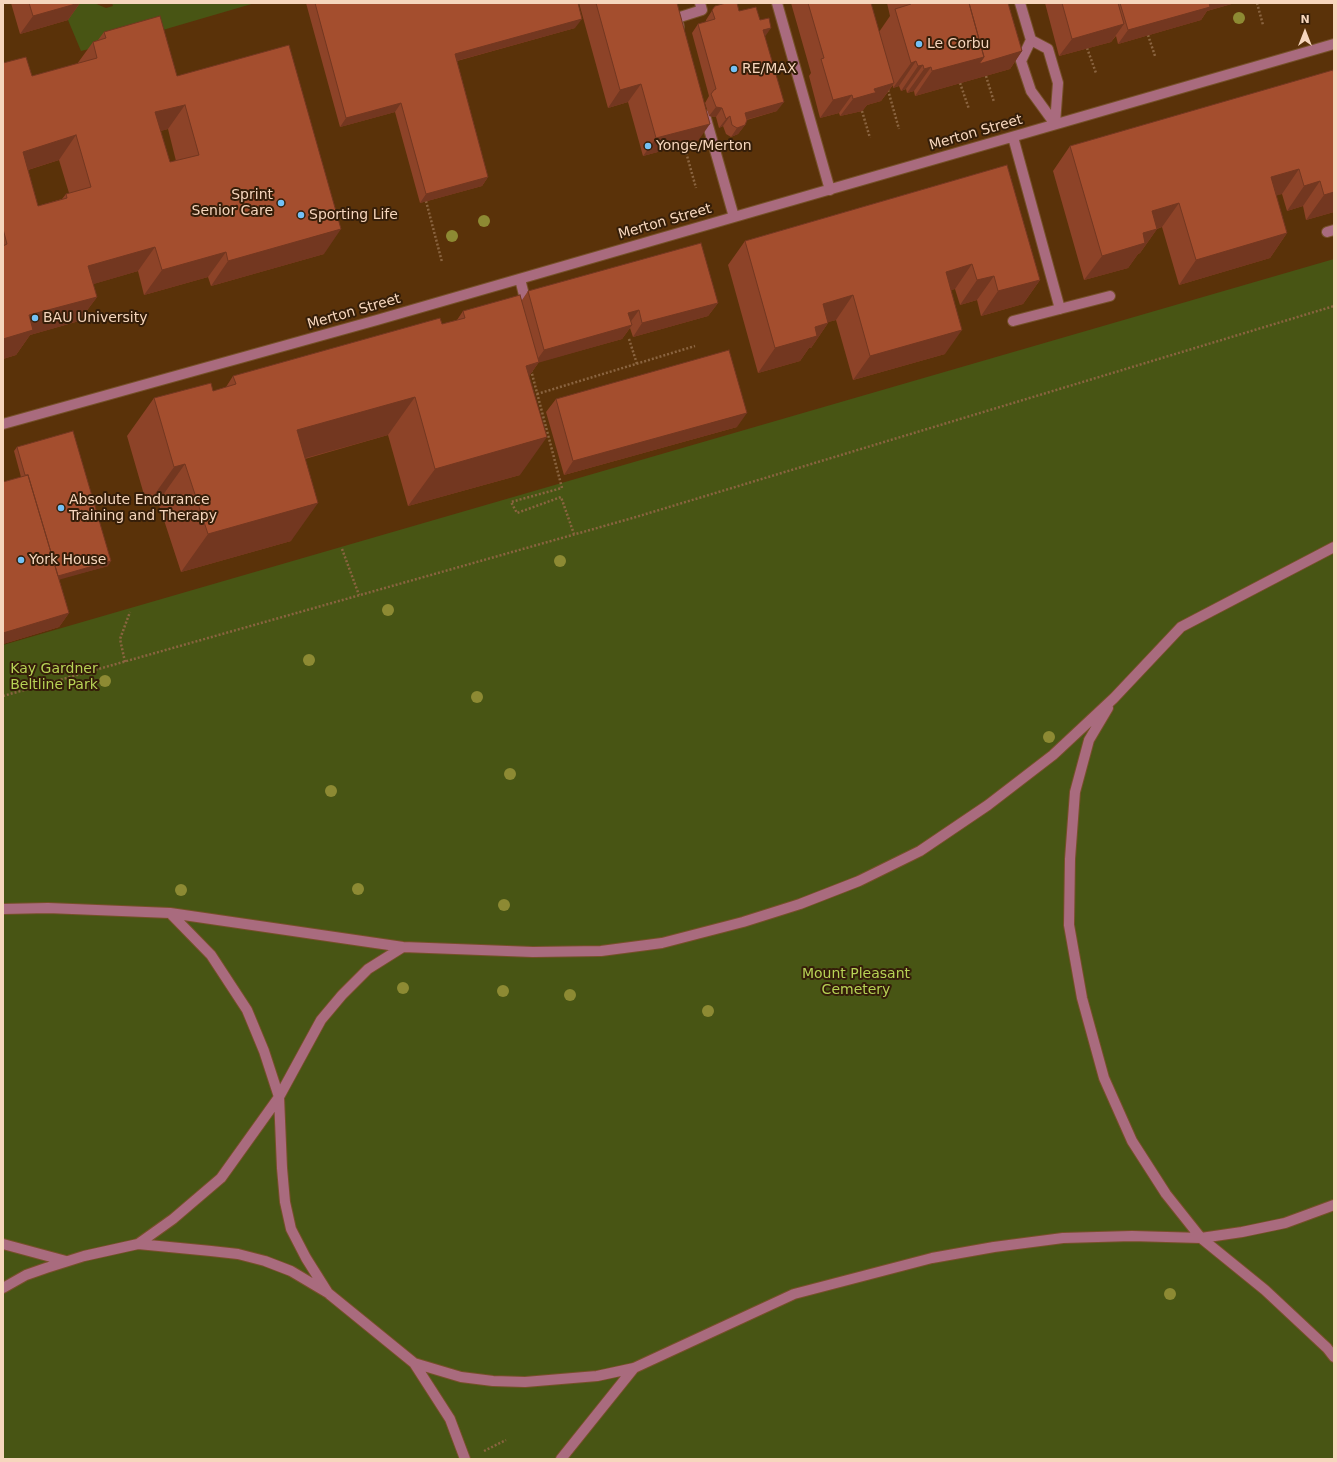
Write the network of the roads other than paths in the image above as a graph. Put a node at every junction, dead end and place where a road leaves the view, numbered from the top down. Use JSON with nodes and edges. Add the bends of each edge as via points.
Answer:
{"nodes":[{"id":1,"x":700,"y":3,"type":"edge"},
{"id":2,"x":777,"y":3,"type":"edge"},
{"id":3,"x":1020,"y":3,"type":"edge"},
{"id":4,"x":683,"y":40,"type":"edge"},
{"id":5,"x":1031,"y":40,"type":"junction"},
{"id":6,"x":1334,"y":44,"type":"edge"},
{"id":7,"x":702,"y":106,"type":"edge"},
{"id":8,"x":1055,"y":124,"type":"junction"},
{"id":9,"x":1013,"y":137,"type":"junction"},
{"id":10,"x":830,"y":190,"type":"junction"},
{"id":11,"x":734,"y":217,"type":"junction"},
{"id":12,"x":520,"y":279,"type":"junction"},
{"id":13,"x":1110,"y":296,"type":"dead end"},
{"id":14,"x":526,"y":303,"type":"dead end"},
{"id":15,"x":1060,"y":309,"type":"junction"},
{"id":16,"x":1013,"y":321,"type":"edge"},
{"id":17,"x":3,"y":424,"type":"edge"},
{"id":18,"x":1334,"y":547,"type":"edge"},
{"id":19,"x":1114,"y":698,"type":"junction"},
{"id":20,"x":3,"y":909,"type":"edge"},
{"id":21,"x":170,"y":913,"type":"junction"},
{"id":22,"x":403,"y":947,"type":"junction"},
{"id":23,"x":279,"y":1097,"type":"junction"},
{"id":24,"x":1334,"y":1205,"type":"edge"},
{"id":25,"x":1201,"y":1238,"type":"junction"},
{"id":26,"x":3,"y":1244,"type":"edge"},
{"id":27,"x":138,"y":1244,"type":"junction"},
{"id":28,"x":66,"y":1261,"type":"junction"},
{"id":29,"x":3,"y":1288,"type":"edge"},
{"id":30,"x":328,"y":1293,"type":"junction"},
{"id":31,"x":1334,"y":1357,"type":"edge"},
{"id":32,"x":414,"y":1363,"type":"junction"},
{"id":33,"x":634,"y":1368,"type":"junction"},
{"id":34,"x":465,"y":1459,"type":"edge"},
{"id":35,"x":561,"y":1459,"type":"edge"}],
"edges":[{"from":1,"to":4,"type":"street","via":[[702,10],[677,18]]},
{"from":2,"to":10,"type":"street"},
{"from":3,"to":5,"type":"street"},
{"from":5,"to":8,"type":"street","via":[[1048,50],[1058,84]]},
{"from":5,"to":8,"type":"street","via":[[1021,61],[1031,91]]},
{"from":6,"to":8,"type":"street","name":"Merton Street"},
{"from":7,"to":11,"type":"street"},
{"from":8,"to":9,"type":"street","name":"Merton Street"},
{"from":9,"to":10,"type":"street","name":"Merton Street"},
{"from":9,"to":15,"type":"street"},
{"from":10,"to":11,"type":"street","name":"Merton Street"},
{"from":11,"to":12,"type":"street","name":"Merton Street"},
{"from":12,"to":14,"type":"street"},
{"from":12,"to":17,"type":"street","name":"Merton Street"},
{"from":13,"to":15,"type":"street"},
{"from":15,"to":16,"type":"street"},
{"from":18,"to":19,"type":"street","via":[[1181,627]]},
{"from":19,"to":22,"type":"street","via":[[1053,755],[988,805],[920,851],[859,881],[800,904],[662,943],[601,951],[533,952]]},
{"from":19,"to":25,"type":"street","via":[[1088,740],[1075,792],[1069,925],[1082,998],[1104,1078],[1132,1141],[1166,1194]]},
{"from":20,"to":21,"type":"street","via":[[48,908]]},
{"from":21,"to":22,"type":"street"},
{"from":21,"to":23,"type":"street","via":[[211,956],[247,1010]]},
{"from":22,"to":23,"type":"street","via":[[368,969],[320,1020]]},
{"from":23,"to":27,"type":"street","via":[[221,1178],[173,1219]]},
{"from":23,"to":30,"type":"street","via":[[285,1202],[291,1229]]},
{"from":24,"to":25,"type":"street","via":[[1286,1223]]},
{"from":25,"to":31,"type":"street","via":[[1264,1290]]},
{"from":25,"to":33,"type":"street","via":[[1064,1238],[994,1246],[932,1258],[794,1294]]},
{"from":26,"to":28,"type":"street"},
{"from":27,"to":28,"type":"street"},
{"from":27,"to":30,"type":"street","via":[[238,1254],[291,1271]]},
{"from":28,"to":29,"type":"street","via":[[26,1275]]},
{"from":30,"to":32,"type":"street"},
{"from":32,"to":33,"type":"street","via":[[461,1377],[493,1382],[597,1376]]},
{"from":32,"to":34,"type":"street","via":[[450,1418]]},
{"from":33,"to":35,"type":"street"}]}
